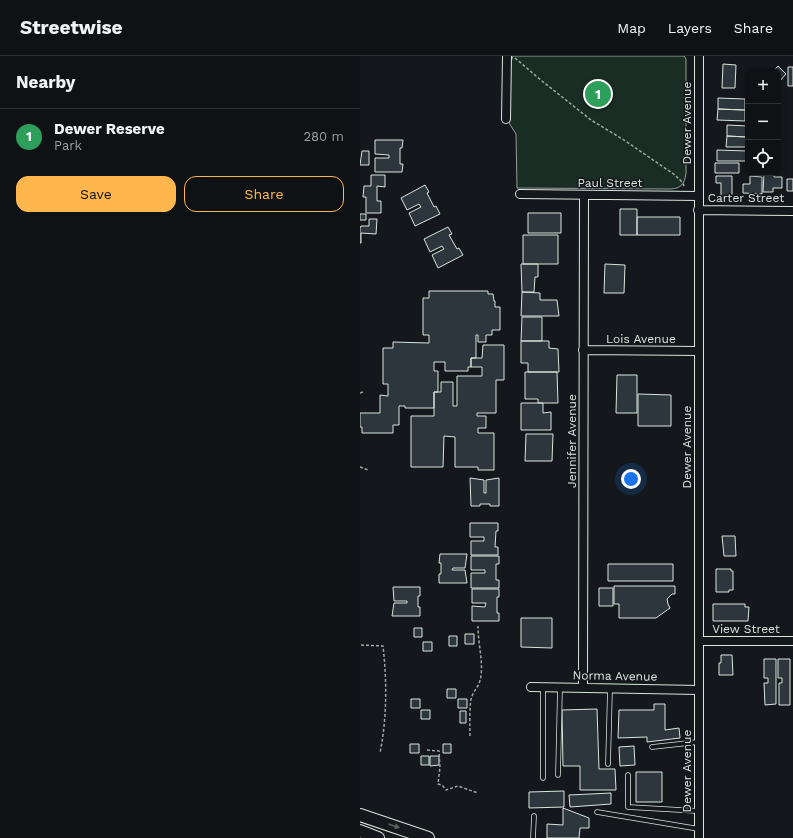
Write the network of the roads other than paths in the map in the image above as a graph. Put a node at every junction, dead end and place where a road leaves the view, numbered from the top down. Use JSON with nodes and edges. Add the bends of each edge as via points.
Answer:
{"nodes":[{"id":1,"x":507,"y":56,"type":"edge"},
{"id":2,"x":699,"y":56,"type":"edge"},
{"id":3,"x":506,"y":119,"type":"dead end"},
{"id":4,"x":520,"y":194,"type":"dead end"},
{"id":5,"x":584,"y":195,"type":"junction"},
{"id":6,"x":699,"y":196,"type":"junction"},
{"id":7,"x":698,"y":210,"type":"junction"},
{"id":8,"x":793,"y":211,"type":"edge"},
{"id":9,"x":583,"y":350,"type":"junction"},
{"id":10,"x":699,"y":351,"type":"junction"},
{"id":11,"x":699,"y":641,"type":"junction"},
{"id":12,"x":793,"y":641,"type":"edge"},
{"id":13,"x":531,"y":687,"type":"dead end"},
{"id":14,"x":543,"y":687,"type":"junction"},
{"id":15,"x":560,"y":687,"type":"junction"},
{"id":16,"x":583,"y":687,"type":"junction"},
{"id":17,"x":610,"y":688,"type":"junction"},
{"id":18,"x":699,"y":690,"type":"junction"},
{"id":19,"x":698,"y":742,"type":"junction"},
{"id":20,"x":652,"y":747,"type":"dead end"},
{"id":21,"x":608,"y":764,"type":"dead end"},
{"id":22,"x":558,"y":775,"type":"dead end"},
{"id":23,"x":628,"y":775,"type":"dead end"},
{"id":24,"x":543,"y":778,"type":"dead end"},
{"id":25,"x":698,"y":811,"type":"junction"},
{"id":26,"x":597,"y":812,"type":"dead end"},
{"id":27,"x":360,"y":815,"type":"edge"},
{"id":28,"x":534,"y":816,"type":"dead end"},
{"id":29,"x":699,"y":829,"type":"junction"},
{"id":30,"x":360,"y":831,"type":"edge"},
{"id":31,"x":378,"y":838,"type":"edge"},
{"id":32,"x":428,"y":838,"type":"edge"},
{"id":33,"x":533,"y":838,"type":"edge"},
{"id":34,"x":699,"y":838,"type":"edge"}],
"edges":[{"from":1,"to":3,"type":"street"},
{"from":2,"to":6,"type":"street","name":"Dewer Avenue"},
{"from":4,"to":5,"type":"street","name":"Paul Street"},
{"from":5,"to":6,"type":"street","name":"Paul Street"},
{"from":5,"to":9,"type":"street","name":"Jennifer Avenue"},
{"from":6,"to":7,"type":"street","name":"Dewer Avenue"},
{"from":7,"to":8,"type":"street","name":"Carter Street"},
{"from":7,"to":10,"type":"street","name":"Dewer Avenue"},
{"from":9,"to":10,"type":"street","name":"Lois Avenue"},
{"from":9,"to":16,"type":"street","name":"Jennifer Avenue"},
{"from":10,"to":11,"type":"street","name":"Dewer Avenue"},
{"from":11,"to":12,"type":"street","name":"View Street"},
{"from":11,"to":18,"type":"street","name":"Dewer Avenue"},
{"from":13,"to":14,"type":"street","name":"Norma Avenue"},
{"from":14,"to":15,"type":"street","name":"Norma Avenue"},
{"from":14,"to":24,"type":"lane"},
{"from":15,"to":16,"type":"street","name":"Norma Avenue"},
{"from":15,"to":22,"type":"lane"},
{"from":16,"to":17,"type":"street","name":"Norma Avenue"},
{"from":17,"to":18,"type":"street","name":"Norma Avenue"},
{"from":17,"to":21,"type":"lane"},
{"from":18,"to":19,"type":"street","name":"Dewer Avenue"},
{"from":19,"to":20,"type":"lane"},
{"from":19,"to":25,"type":"street","name":"Dewer Avenue"},
{"from":23,"to":25,"type":"lane","via":[[628,807]]},
{"from":25,"to":29,"type":"street","name":"Dewer Avenue"},
{"from":26,"to":29,"type":"lane"},
{"from":27,"to":32,"type":"main road","one_way":true},
{"from":28,"to":33,"type":"lane"},
{"from":29,"to":34,"type":"street","name":"Dewer Avenue"},
{"from":30,"to":31,"type":"main road"}]}
